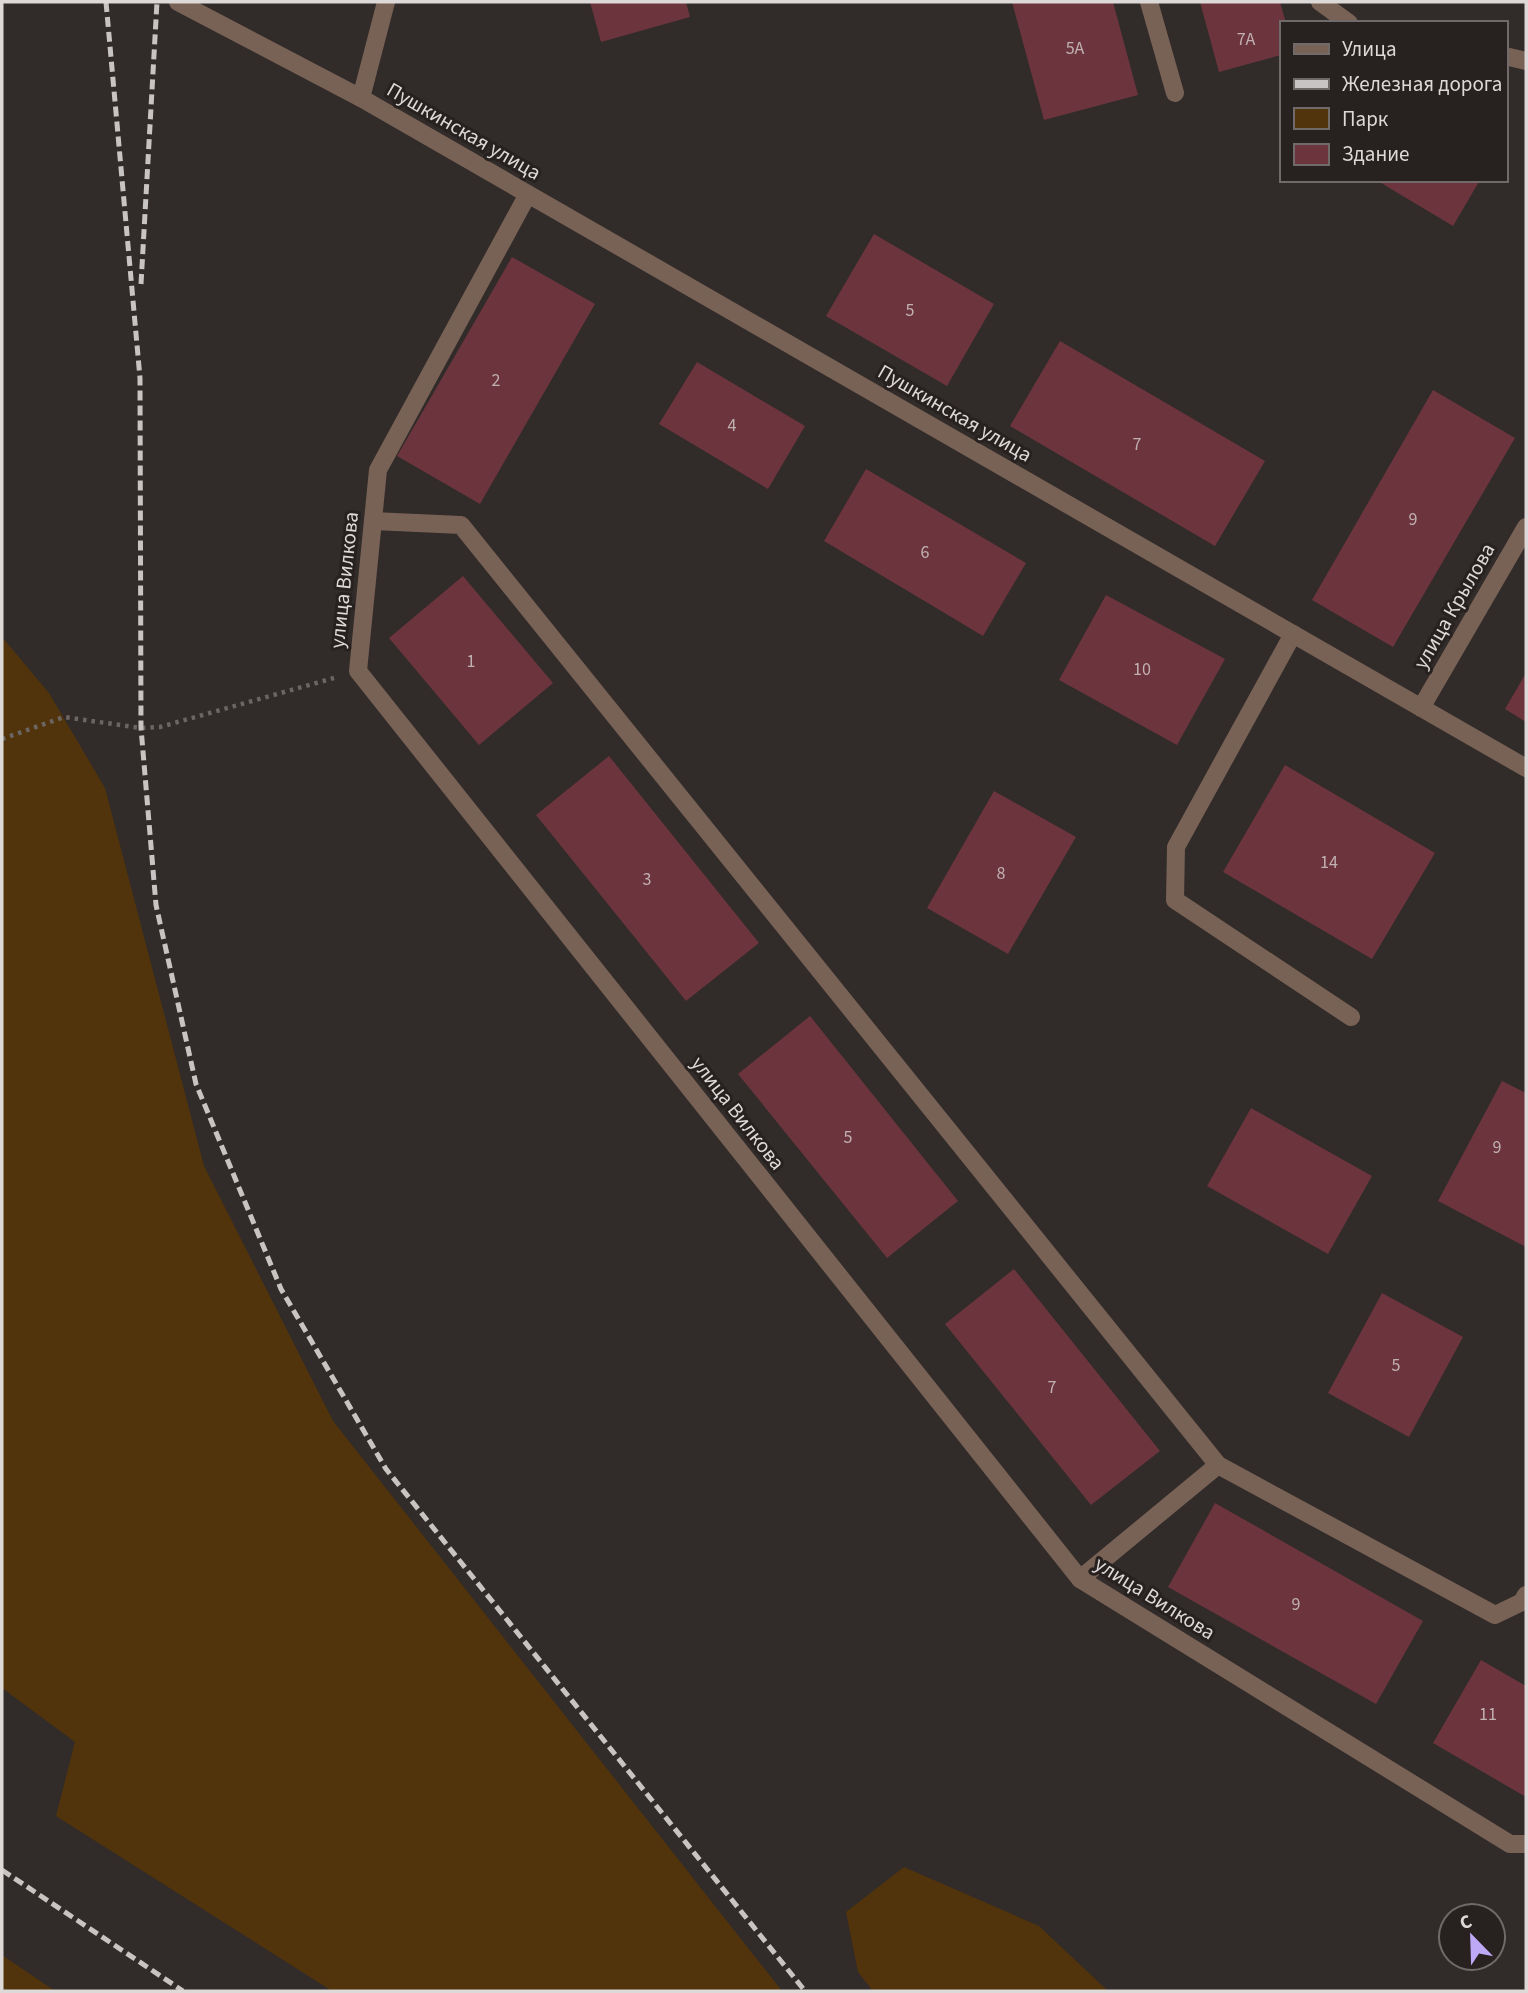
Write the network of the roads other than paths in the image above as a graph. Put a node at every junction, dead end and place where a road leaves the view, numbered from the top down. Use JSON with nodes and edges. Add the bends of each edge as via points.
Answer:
{"nodes":[{"id":1,"x":178,"y":2,"type":"edge"},
{"id":2,"x":386,"y":2,"type":"edge"},
{"id":3,"x":1149,"y":2,"type":"edge"},
{"id":4,"x":1320,"y":2,"type":"edge"},
{"id":5,"x":1346,"y":21,"type":"edge"},
{"id":6,"x":1507,"y":56,"type":"edge"},
{"id":7,"x":1526,"y":61,"type":"edge"},
{"id":8,"x":1175,"y":93,"type":"dead end"},
{"id":9,"x":362,"y":98,"type":"junction"},
{"id":10,"x":528,"y":194,"type":"junction"},
{"id":11,"x":373,"y":521,"type":"junction"},
{"id":12,"x":1526,"y":527,"type":"edge"},
{"id":13,"x":1293,"y":634,"type":"junction"},
{"id":14,"x":1422,"y":708,"type":"junction"},
{"id":15,"x":1526,"y":768,"type":"edge"},
{"id":16,"x":1351,"y":1017,"type":"dead end"},
{"id":17,"x":1218,"y":1465,"type":"junction"},
{"id":18,"x":1080,"y":1579,"type":"junction"},
{"id":19,"x":1526,"y":1595,"type":"edge"},
{"id":20,"x":1526,"y":1843,"type":"edge"}],
"edges":[{"from":1,"to":9,"type":"street","name":"Пушкинская улица"},
{"from":2,"to":9,"type":"street"},
{"from":3,"to":8,"type":"street"},
{"from":4,"to":5,"type":"street"},
{"from":6,"to":7,"type":"street"},
{"from":9,"to":10,"type":"street","name":"Пушкинская улица"},
{"from":10,"to":11,"type":"street","name":"улица Вилкова","via":[[378,470]]},
{"from":10,"to":13,"type":"street","name":"Пушкинская улица"},
{"from":11,"to":17,"type":"street","via":[[461,525]]},
{"from":11,"to":18,"type":"street","name":"улица Вилкова","via":[[358,671]]},
{"from":12,"to":14,"type":"street","name":"улица Крылова"},
{"from":13,"to":14,"type":"street","name":"Пушкинская улица"},
{"from":13,"to":16,"type":"street","via":[[1176,847],[1175,900]]},
{"from":14,"to":15,"type":"street","name":"Пушкинская улица"},
{"from":17,"to":18,"type":"street"},
{"from":17,"to":19,"type":"street","via":[[1495,1615],[1522,1602]]},
{"from":18,"to":20,"type":"street","name":"улица Вилкова","via":[[1510,1844]]}]}
